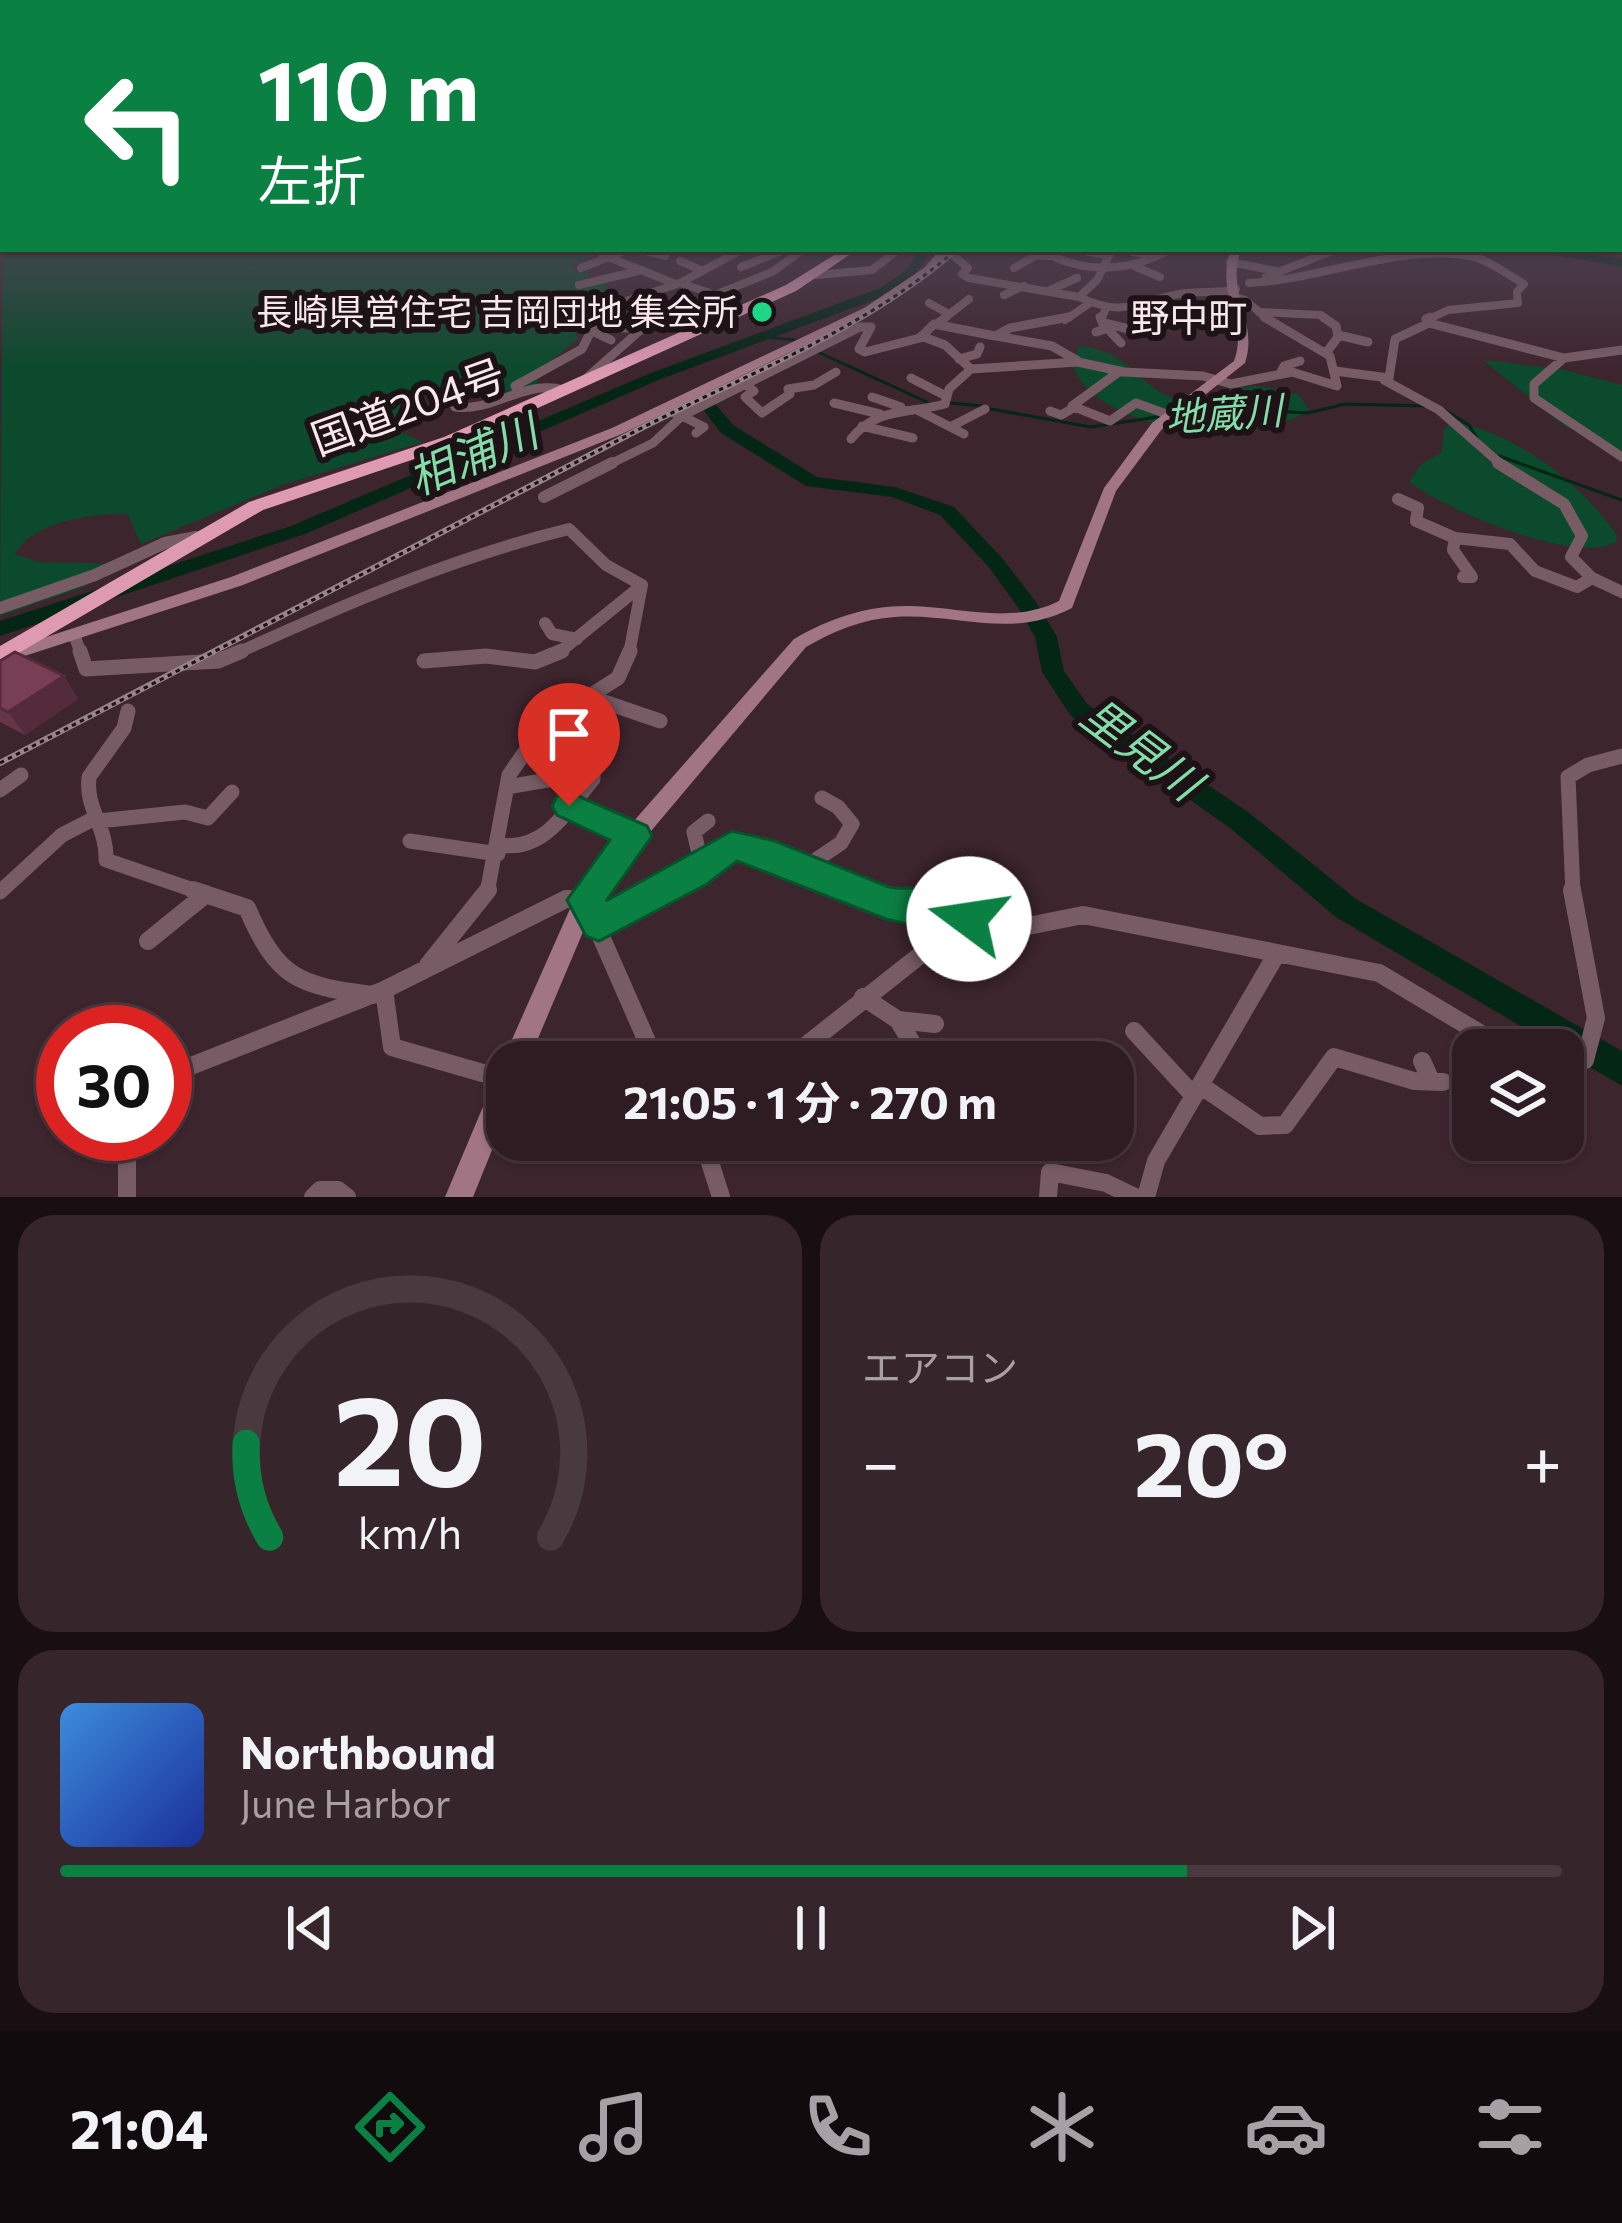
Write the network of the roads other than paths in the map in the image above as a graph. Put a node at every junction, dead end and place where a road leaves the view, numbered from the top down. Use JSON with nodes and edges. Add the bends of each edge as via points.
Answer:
{"nodes":[{"id":1,"x":600,"y":259,"type":"edge"},
{"id":2,"x":614,"y":259,"type":"edge"},
{"id":3,"x":726,"y":259,"type":"edge"},
{"id":4,"x":762,"y":259,"type":"edge"},
{"id":5,"x":790,"y":259,"type":"edge"},
{"id":6,"x":838,"y":259,"type":"edge"},
{"id":7,"x":886,"y":259,"type":"edge"},
{"id":8,"x":937,"y":259,"type":"edge"},
{"id":9,"x":955,"y":259,"type":"edge"},
{"id":10,"x":1029,"y":259,"type":"edge"},
{"id":11,"x":1055,"y":259,"type":"edge"},
{"id":12,"x":1108,"y":259,"type":"edge"},
{"id":13,"x":1152,"y":259,"type":"edge"},
{"id":14,"x":1156,"y":259,"type":"edge"},
{"id":15,"x":1233,"y":259,"type":"edge"},
{"id":16,"x":1243,"y":259,"type":"edge"},
{"id":17,"x":1312,"y":259,"type":"edge"},
{"id":18,"x":1410,"y":259,"type":"edge"},
{"id":19,"x":1483,"y":259,"type":"edge"},
{"id":20,"x":680,"y":260,"type":"dead end"},
{"id":21,"x":1166,"y":264,"type":"dead end"},
{"id":22,"x":1137,"y":266,"type":"junction"},
{"id":23,"x":742,"y":267,"type":"dead end"},
{"id":24,"x":1104,"y":267,"type":"junction"},
{"id":25,"x":581,"y":268,"type":"dead end"},
{"id":26,"x":1014,"y":268,"type":"dead end"},
{"id":27,"x":643,"y":270,"type":"junction"},
{"id":28,"x":704,"y":271,"type":"junction"},
{"id":29,"x":772,"y":272,"type":"junction"},
{"id":30,"x":1278,"y":272,"type":"junction"},
{"id":31,"x":1027,"y":274,"type":"dead end"},
{"id":32,"x":813,"y":277,"type":"junction"},
{"id":33,"x":1160,"y":277,"type":"dead end"},
{"id":34,"x":1072,"y":279,"type":"dead end"},
{"id":35,"x":989,"y":282,"type":"junction"},
{"id":36,"x":1010,"y":283,"type":"junction"},
{"id":37,"x":1250,"y":283,"type":"junction"},
{"id":38,"x":678,"y":284,"type":"junction"},
{"id":39,"x":579,"y":285,"type":"dead end"},
{"id":40,"x":1024,"y":286,"type":"junction"},
{"id":41,"x":976,"y":287,"type":"dead end"},
{"id":42,"x":1049,"y":291,"type":"junction"},
{"id":43,"x":710,"y":293,"type":"junction"},
{"id":44,"x":1229,"y":294,"type":"junction"},
{"id":45,"x":953,"y":296,"type":"dead end"},
{"id":46,"x":1004,"y":296,"type":"dead end"},
{"id":47,"x":1079,"y":297,"type":"junction"},
{"id":48,"x":929,"y":303,"type":"dead end"},
{"id":49,"x":1090,"y":303,"type":"junction"},
{"id":50,"x":1106,"y":308,"type":"junction"},
{"id":51,"x":947,"y":313,"type":"junction"},
{"id":52,"x":1256,"y":313,"type":"junction"},
{"id":53,"x":575,"y":323,"type":"dead end"},
{"id":54,"x":937,"y":323,"type":"junction"},
{"id":55,"x":1429,"y":323,"type":"junction"},
{"id":56,"x":1102,"y":327,"type":"junction"},
{"id":57,"x":616,"y":328,"type":"dead end"},
{"id":58,"x":1129,"y":328,"type":"dead end"},
{"id":59,"x":592,"y":330,"type":"junction"},
{"id":60,"x":1337,"y":335,"type":"junction"},
{"id":61,"x":921,"y":336,"type":"junction"},
{"id":62,"x":995,"y":336,"type":"junction"},
{"id":63,"x":1369,"y":341,"type":"dead end"},
{"id":64,"x":615,"y":343,"type":"junction"},
{"id":65,"x":1121,"y":344,"type":"dead end"},
{"id":66,"x":980,"y":347,"type":"dead end"},
{"id":67,"x":1622,"y":350,"type":"edge"},
{"id":68,"x":1325,"y":353,"type":"junction"},
{"id":69,"x":1564,"y":358,"type":"junction"},
{"id":70,"x":959,"y":359,"type":"junction"},
{"id":71,"x":1300,"y":361,"type":"dead end"},
{"id":72,"x":1078,"y":362,"type":"junction"},
{"id":73,"x":1162,"y":362,"type":"dead end"},
{"id":74,"x":971,"y":369,"type":"junction"},
{"id":75,"x":1335,"y":370,"type":"junction"},
{"id":76,"x":1120,"y":371,"type":"junction"},
{"id":77,"x":836,"y":374,"type":"dead end"},
{"id":78,"x":1157,"y":374,"type":"junction"},
{"id":79,"x":1279,"y":375,"type":"junction"},
{"id":80,"x":803,"y":376,"type":"dead end"},
{"id":81,"x":911,"y":378,"type":"dead end"},
{"id":82,"x":1217,"y":380,"type":"junction"},
{"id":83,"x":1384,"y":380,"type":"junction"},
{"id":84,"x":582,"y":382,"type":"junction"},
{"id":85,"x":742,"y":382,"type":"junction"},
{"id":86,"x":465,"y":386,"type":"dead end"},
{"id":87,"x":788,"y":389,"type":"junction"},
{"id":88,"x":564,"y":390,"type":"junction"},
{"id":89,"x":520,"y":392,"type":"junction"},
{"id":90,"x":872,"y":397,"type":"dead end"},
{"id":91,"x":946,"y":397,"type":"junction"},
{"id":92,"x":1078,"y":400,"type":"junction"},
{"id":93,"x":834,"y":403,"type":"dead end"},
{"id":94,"x":904,"y":407,"type":"junction"},
{"id":95,"x":663,"y":409,"type":"junction"},
{"id":96,"x":985,"y":409,"type":"dead end"},
{"id":97,"x":1050,"y":411,"type":"dead end"},
{"id":98,"x":880,"y":414,"type":"junction"},
{"id":99,"x":1168,"y":415,"type":"junction"},
{"id":100,"x":682,"y":416,"type":"junction"},
{"id":101,"x":862,"y":426,"type":"junction"},
{"id":102,"x":952,"y":426,"type":"junction"},
{"id":103,"x":701,"y":432,"type":"dead end"},
{"id":104,"x":964,"y":434,"type":"dead end"},
{"id":105,"x":913,"y":438,"type":"dead end"},
{"id":106,"x":851,"y":439,"type":"dead end"},
{"id":107,"x":1622,"y":457,"type":"edge"},
{"id":108,"x":544,"y":497,"type":"dead end"},
{"id":109,"x":1398,"y":499,"type":"dead end"},
{"id":110,"x":1490,"y":525,"type":"dead end"},
{"id":111,"x":197,"y":537,"type":"junction"},
{"id":112,"x":1455,"y":538,"type":"junction"},
{"id":113,"x":1495,"y":539,"type":"junction"},
{"id":114,"x":1462,"y":577,"type":"dead end"},
{"id":115,"x":1592,"y":578,"type":"junction"},
{"id":116,"x":642,"y":585,"type":"junction"},
{"id":117,"x":1622,"y":592,"type":"edge"},
{"id":118,"x":0,"y":608,"type":"edge"},
{"id":119,"x":545,"y":622,"type":"dead end"},
{"id":120,"x":75,"y":637,"type":"junction"},
{"id":121,"x":577,"y":639,"type":"junction"},
{"id":122,"x":0,"y":657,"type":"edge"},
{"id":123,"x":424,"y":661,"type":"dead end"},
{"id":124,"x":587,"y":696,"type":"junction"},
{"id":125,"x":128,"y":711,"type":"dead end"},
{"id":126,"x":660,"y":721,"type":"dead end"},
{"id":127,"x":1622,"y":756,"type":"edge"},
{"id":128,"x":21,"y":775,"type":"dead end"},
{"id":129,"x":507,"y":787,"type":"junction"},
{"id":130,"x":0,"y":790,"type":"edge"},
{"id":131,"x":232,"y":792,"type":"dead end"},
{"id":132,"x":822,"y":798,"type":"dead end"},
{"id":133,"x":569,"y":806,"type":"junction"},
{"id":134,"x":97,"y":819,"type":"junction"},
{"id":135,"x":708,"y":820,"type":"dead end"},
{"id":136,"x":634,"y":836,"type":"junction"},
{"id":137,"x":410,"y":841,"type":"dead end"},
{"id":138,"x":499,"y":850,"type":"junction"},
{"id":139,"x":702,"y":866,"type":"junction"},
{"id":140,"x":804,"y":868,"type":"junction"},
{"id":141,"x":0,"y":892,"type":"edge"},
{"id":142,"x":206,"y":894,"type":"junction"},
{"id":143,"x":585,"y":900,"type":"junction"},
{"id":144,"x":599,"y":924,"type":"junction"},
{"id":145,"x":953,"y":939,"type":"junction"},
{"id":146,"x":148,"y":941,"type":"dead end"},
{"id":147,"x":1276,"y":955,"type":"junction"},
{"id":148,"x":423,"y":971,"type":"junction"},
{"id":149,"x":378,"y":993,"type":"junction"},
{"id":150,"x":863,"y":997,"type":"junction"},
{"id":151,"x":898,"y":1020,"type":"junction"},
{"id":152,"x":935,"y":1024,"type":"dead end"},
{"id":153,"x":1473,"y":1029,"type":"edge"},
{"id":154,"x":1134,"y":1031,"type":"dead end"},
{"id":155,"x":524,"y":1041,"type":"edge"},
{"id":156,"x":647,"y":1041,"type":"edge"},
{"id":157,"x":810,"y":1041,"type":"edge"},
{"id":158,"x":911,"y":1041,"type":"edge"},
{"id":159,"x":1423,"y":1060,"type":"dead end"},
{"id":160,"x":1584,"y":1060,"type":"edge"},
{"id":161,"x":192,"y":1067,"type":"edge"},
{"id":162,"x":486,"y":1074,"type":"edge"},
{"id":163,"x":1197,"y":1091,"type":"junction"},
{"id":164,"x":486,"y":1131,"type":"edge"},
{"id":165,"x":127,"y":1161,"type":"edge"},
{"id":166,"x":710,"y":1161,"type":"edge"},
{"id":167,"x":127,"y":1197,"type":"edge"},
{"id":168,"x":313,"y":1197,"type":"edge"},
{"id":169,"x":347,"y":1197,"type":"edge"},
{"id":170,"x":459,"y":1197,"type":"edge"},
{"id":171,"x":721,"y":1197,"type":"edge"},
{"id":172,"x":1048,"y":1197,"type":"edge"},
{"id":173,"x":1136,"y":1197,"type":"edge"},
{"id":174,"x":1146,"y":1197,"type":"edge"}],
"edges":[{"from":1,"to":25,"type":"street"},
{"from":2,"to":27,"type":"street"},
{"from":3,"to":28,"type":"street"},
{"from":4,"to":23,"type":"street"},
{"from":5,"to":29,"type":"street"},
{"from":6,"to":32,"type":"highway","name":"国道204号"},
{"from":7,"to":32,"type":"street","via":[[872,270]]},
{"from":8,"to":95,"type":"street","via":[[889,298]]},
{"from":9,"to":35,"type":"street","via":[[968,268],[964,277]]},
{"from":10,"to":26,"type":"street"},
{"from":11,"to":24,"type":"street"},
{"from":12,"to":24,"type":"street"},
{"from":13,"to":22,"type":"street"},
{"from":14,"to":21,"type":"street"},
{"from":15,"to":44,"type":"street"},
{"from":16,"to":30,"type":"street"},
{"from":17,"to":30,"type":"street"},
{"from":18,"to":37,"type":"street"},
{"from":19,"to":55,"type":"street","via":[[1524,284],[1518,303],[1494,311],[1442,308]]},
{"from":20,"to":28,"type":"street"},
{"from":22,"to":24,"type":"street"},
{"from":22,"to":33,"type":"street"},
{"from":24,"to":47,"type":"street"},
{"from":27,"to":38,"type":"street"},
{"from":27,"to":39,"type":"street"},
{"from":28,"to":38,"type":"street"},
{"from":29,"to":32,"type":"street"},
{"from":29,"to":43,"type":"street"},
{"from":30,"to":37,"type":"street"},
{"from":31,"to":36,"type":"street"},
{"from":32,"to":84,"type":"highway","name":"国道204号"},
{"from":34,"to":42,"type":"street"},
{"from":35,"to":36,"type":"street"},
{"from":35,"to":41,"type":"street"},
{"from":36,"to":40,"type":"street"},
{"from":37,"to":44,"type":"street"},
{"from":38,"to":43,"type":"street"},
{"from":38,"to":59,"type":"street","via":[[614,305]]},
{"from":40,"to":42,"type":"street"},
{"from":40,"to":46,"type":"street"},
{"from":42,"to":47,"type":"street"},
{"from":43,"to":64,"type":"street"},
{"from":44,"to":50,"type":"street","via":[[1176,295],[1127,313]]},
{"from":44,"to":52,"type":"street"},
{"from":44,"to":82,"type":"street","via":[[1245,352]]},
{"from":45,"to":51,"type":"street","via":[[967,301]]},
{"from":47,"to":49,"type":"street"},
{"from":48,"to":51,"type":"street"},
{"from":49,"to":50,"type":"street"},
{"from":49,"to":62,"type":"street","via":[[1073,317]]},
{"from":50,"to":56,"type":"street"},
{"from":51,"to":54,"type":"street"},
{"from":52,"to":60,"type":"street","via":[[1321,315]]},
{"from":52,"to":68,"type":"street"},
{"from":53,"to":59,"type":"street"},
{"from":54,"to":61,"type":"street"},
{"from":54,"to":62,"type":"street"},
{"from":55,"to":69,"type":"street"},
{"from":55,"to":83,"type":"street","via":[[1395,339]]},
{"from":56,"to":58,"type":"street"},
{"from":56,"to":65,"type":"street"},
{"from":57,"to":64,"type":"street","via":[[629,327]]},
{"from":59,"to":64,"type":"street"},
{"from":59,"to":89,"type":"street","via":[[582,350],[515,386]]},
{"from":60,"to":63,"type":"street"},
{"from":60,"to":68,"type":"street"},
{"from":61,"to":70,"type":"street"},
{"from":61,"to":85,"type":"street","via":[[865,352],[859,349],[871,327],[860,328]]},
{"from":62,"to":72,"type":"street","via":[[1052,346]]},
{"from":64,"to":84,"type":"street"},
{"from":66,"to":70,"type":"street"},
{"from":67,"to":69,"type":"street"},
{"from":68,"to":75,"type":"street"},
{"from":69,"to":107,"type":"street","via":[[1534,384],[1534,398]]},
{"from":70,"to":74,"type":"street"},
{"from":71,"to":79,"type":"street"},
{"from":72,"to":74,"type":"street"},
{"from":72,"to":76,"type":"street"},
{"from":73,"to":78,"type":"street"},
{"from":74,"to":91,"type":"street"},
{"from":75,"to":79,"type":"street","via":[[1335,388]]},
{"from":75,"to":83,"type":"street"},
{"from":76,"to":78,"type":"street"},
{"from":76,"to":92,"type":"street"},
{"from":77,"to":87,"type":"street"},
{"from":78,"to":82,"type":"street"},
{"from":79,"to":82,"type":"street","via":[[1241,385]]},
{"from":80,"to":87,"type":"street"},
{"from":81,"to":91,"type":"street"},
{"from":82,"to":99,"type":"street"},
{"from":83,"to":115,"type":"street","via":[[1439,410],[1498,463],[1564,504],[1582,536],[1571,557]]},
{"from":84,"to":88,"type":"highway","name":"国道204号"},
{"from":85,"to":87,"type":"street","via":[[762,415]]},
{"from":85,"to":100,"type":"street"},
{"from":86,"to":89,"type":"street","via":[[453,402],[464,410]]},
{"from":88,"to":89,"type":"street","via":[[545,383]]},
{"from":88,"to":111,"type":"highway","name":"国道204号","via":[[450,441],[256,506]]},
{"from":90,"to":94,"type":"street"},
{"from":91,"to":94,"type":"street","via":[[941,407]]},
{"from":92,"to":97,"type":"street","via":[[1061,415]]},
{"from":92,"to":99,"type":"street","via":[[1110,421],[1136,403]]},
{"from":93,"to":98,"type":"street"},
{"from":94,"to":98,"type":"street"},
{"from":94,"to":102,"type":"street"},
{"from":95,"to":100,"type":"street"},
{"from":95,"to":120,"type":"street","via":[[287,562]]},
{"from":96,"to":102,"type":"street"},
{"from":98,"to":101,"type":"street"},
{"from":99,"to":136,"type":"street","via":[[1109,491],[1066,604],[1046,616],[887,611],[828,625],[774,670]]},
{"from":100,"to":103,"type":"street"},
{"from":100,"to":108,"type":"street","via":[[653,443]]},
{"from":101,"to":105,"type":"street"},
{"from":101,"to":106,"type":"street"},
{"from":102,"to":104,"type":"street"},
{"from":109,"to":112,"type":"street","via":[[1418,508],[1417,521]]},
{"from":110,"to":113,"type":"street"},
{"from":111,"to":118,"type":"street"},
{"from":111,"to":122,"type":"highway","name":"国道204号"},
{"from":112,"to":113,"type":"street"},
{"from":112,"to":114,"type":"street","via":[[1453,550],[1472,578]]},
{"from":113,"to":115,"type":"street","via":[[1521,551],[1548,580],[1577,587]]},
{"from":115,"to":117,"type":"street"},
{"from":116,"to":120,"type":"street","via":[[606,565],[569,529],[317,614],[218,662],[86,669]]},
{"from":116,"to":121,"type":"street"},
{"from":116,"to":124,"type":"street","via":[[627,664]]},
{"from":119,"to":121,"type":"street","via":[[552,634]]},
{"from":120,"to":122,"type":"street"},
{"from":121,"to":123,"type":"street","via":[[536,662]]},
{"from":124,"to":126,"type":"street"},
{"from":124,"to":129,"type":"street","via":[[544,725]]},
{"from":125,"to":134,"type":"street","via":[[123,735],[91,767],[88,795]]},
{"from":127,"to":160,"type":"street","via":[[1588,765],[1565,787],[1569,871],[1596,1018]]},
{"from":128,"to":130,"type":"street"},
{"from":129,"to":133,"type":"street","via":[[593,772]]},
{"from":129,"to":138,"type":"street"},
{"from":131,"to":134,"type":"street","via":[[208,818],[185,812]]},
{"from":132,"to":140,"type":"street","via":[[852,824],[841,843]]},
{"from":133,"to":136,"type":"street"},
{"from":133,"to":138,"type":"street","via":[[532,846]]},
{"from":134,"to":141,"type":"street","via":[[62,835]]},
{"from":134,"to":142,"type":"street","via":[[107,833],[106,860]]},
{"from":135,"to":139,"type":"street","via":[[694,832]]},
{"from":136,"to":143,"type":"street"},
{"from":137,"to":138,"type":"street"},
{"from":138,"to":148,"type":"street","via":[[488,892]]},
{"from":139,"to":140,"type":"street","via":[[732,845]]},
{"from":139,"to":144,"type":"street"},
{"from":140,"to":145,"type":"street","via":[[908,908],[941,903],[970,912]]},
{"from":142,"to":146,"type":"street","via":[[185,919]]},
{"from":142,"to":149,"type":"street","via":[[247,908],[266,953],[289,978]]},
{"from":143,"to":144,"type":"street"},
{"from":143,"to":148,"type":"street","via":[[550,903]]},
{"from":143,"to":155,"type":"street"},
{"from":144,"to":156,"type":"street"},
{"from":145,"to":147,"type":"street","via":[[1083,915]]},
{"from":145,"to":150,"type":"street"},
{"from":147,"to":153,"type":"street","via":[[1379,973]]},
{"from":147,"to":163,"type":"street"},
{"from":148,"to":149,"type":"street"},
{"from":149,"to":161,"type":"street"},
{"from":149,"to":162,"type":"street","via":[[392,1047]]},
{"from":150,"to":151,"type":"street"},
{"from":150,"to":157,"type":"street"},
{"from":151,"to":152,"type":"street"},
{"from":151,"to":158,"type":"street"},
{"from":154,"to":163,"type":"street"},
{"from":159,"to":163,"type":"street","via":[[1437,1082],[1334,1057],[1285,1126],[1260,1126]]},
{"from":163,"to":174,"type":"street","via":[[1156,1161]]},
{"from":164,"to":170,"type":"street"},
{"from":165,"to":167,"type":"street"},
{"from":166,"to":171,"type":"street"},
{"from":168,"to":169,"type":"street","via":[[338,1190]]},
{"from":172,"to":173,"type":"street","via":[[1050,1172],[1105,1181]]}]}
